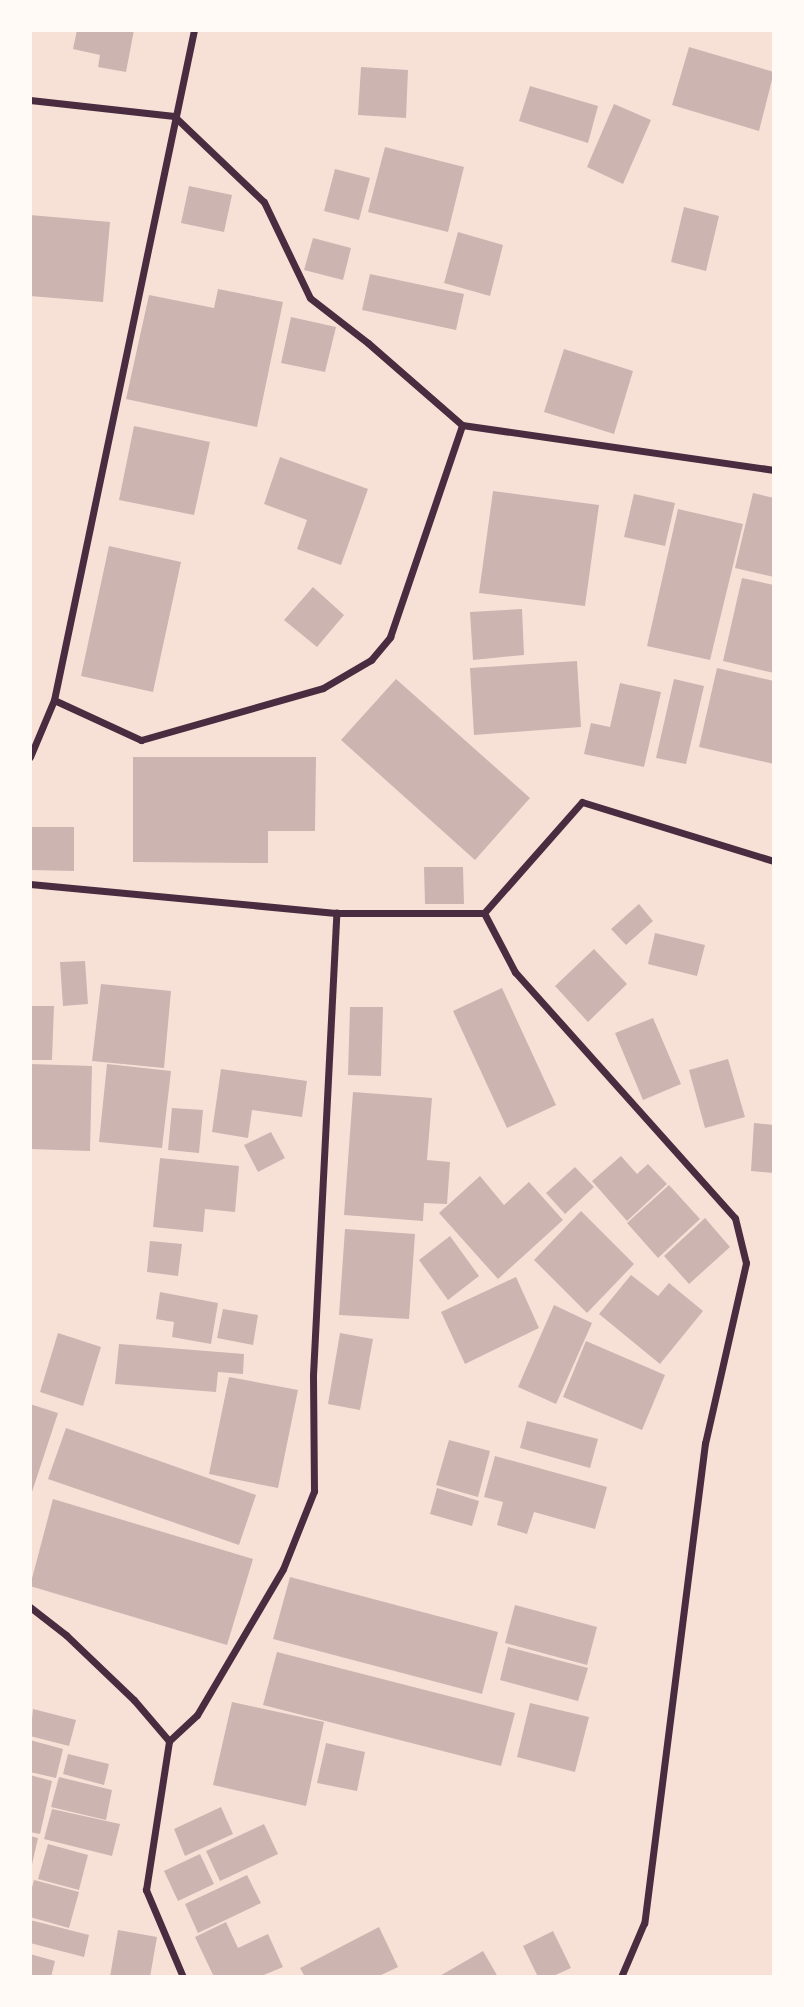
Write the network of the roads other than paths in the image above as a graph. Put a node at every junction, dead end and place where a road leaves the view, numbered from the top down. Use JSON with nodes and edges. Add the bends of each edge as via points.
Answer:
{"nodes":[{"id":1,"x":194,"y":30,"type":"edge"},
{"id":2,"x":30,"y":100,"type":"edge"},
{"id":3,"x":174,"y":116,"type":"junction"},
{"id":4,"x":462,"y":425,"type":"junction"},
{"id":5,"x":774,"y":470,"type":"edge"},
{"id":6,"x":54,"y":700,"type":"junction"},
{"id":7,"x":30,"y":757,"type":"edge"},
{"id":8,"x":774,"y":862,"type":"edge"},
{"id":9,"x":30,"y":884,"type":"edge"},
{"id":10,"x":336,"y":913,"type":"junction"},
{"id":11,"x":484,"y":913,"type":"junction"},
{"id":12,"x":30,"y":1607,"type":"edge"},
{"id":13,"x":169,"y":1741,"type":"junction"},
{"id":14,"x":183,"y":1977,"type":"edge"},
{"id":15,"x":621,"y":1977,"type":"edge"}],
"edges":[{"from":1,"to":3,"type":"street"},
{"from":2,"to":3,"type":"street"},
{"from":3,"to":4,"type":"street","via":[[264,202],[310,298]]},
{"from":3,"to":6,"type":"street"},
{"from":4,"to":5,"type":"street"},
{"from":4,"to":6,"type":"street","via":[[390,637],[371,660],[323,688],[141,740]]},
{"from":6,"to":7,"type":"street"},
{"from":8,"to":11,"type":"street","via":[[582,802]]},
{"from":9,"to":10,"type":"street"},
{"from":10,"to":11,"type":"street"},
{"from":10,"to":13,"type":"street","via":[[313,1375],[314,1491],[283,1569],[197,1715]]},
{"from":11,"to":15,"type":"street","via":[[515,972],[735,1218],[746,1263],[705,1443],[644,1923]]},
{"from":12,"to":13,"type":"street","via":[[134,1700]]},
{"from":13,"to":14,"type":"street","via":[[146,1890]]}]}
